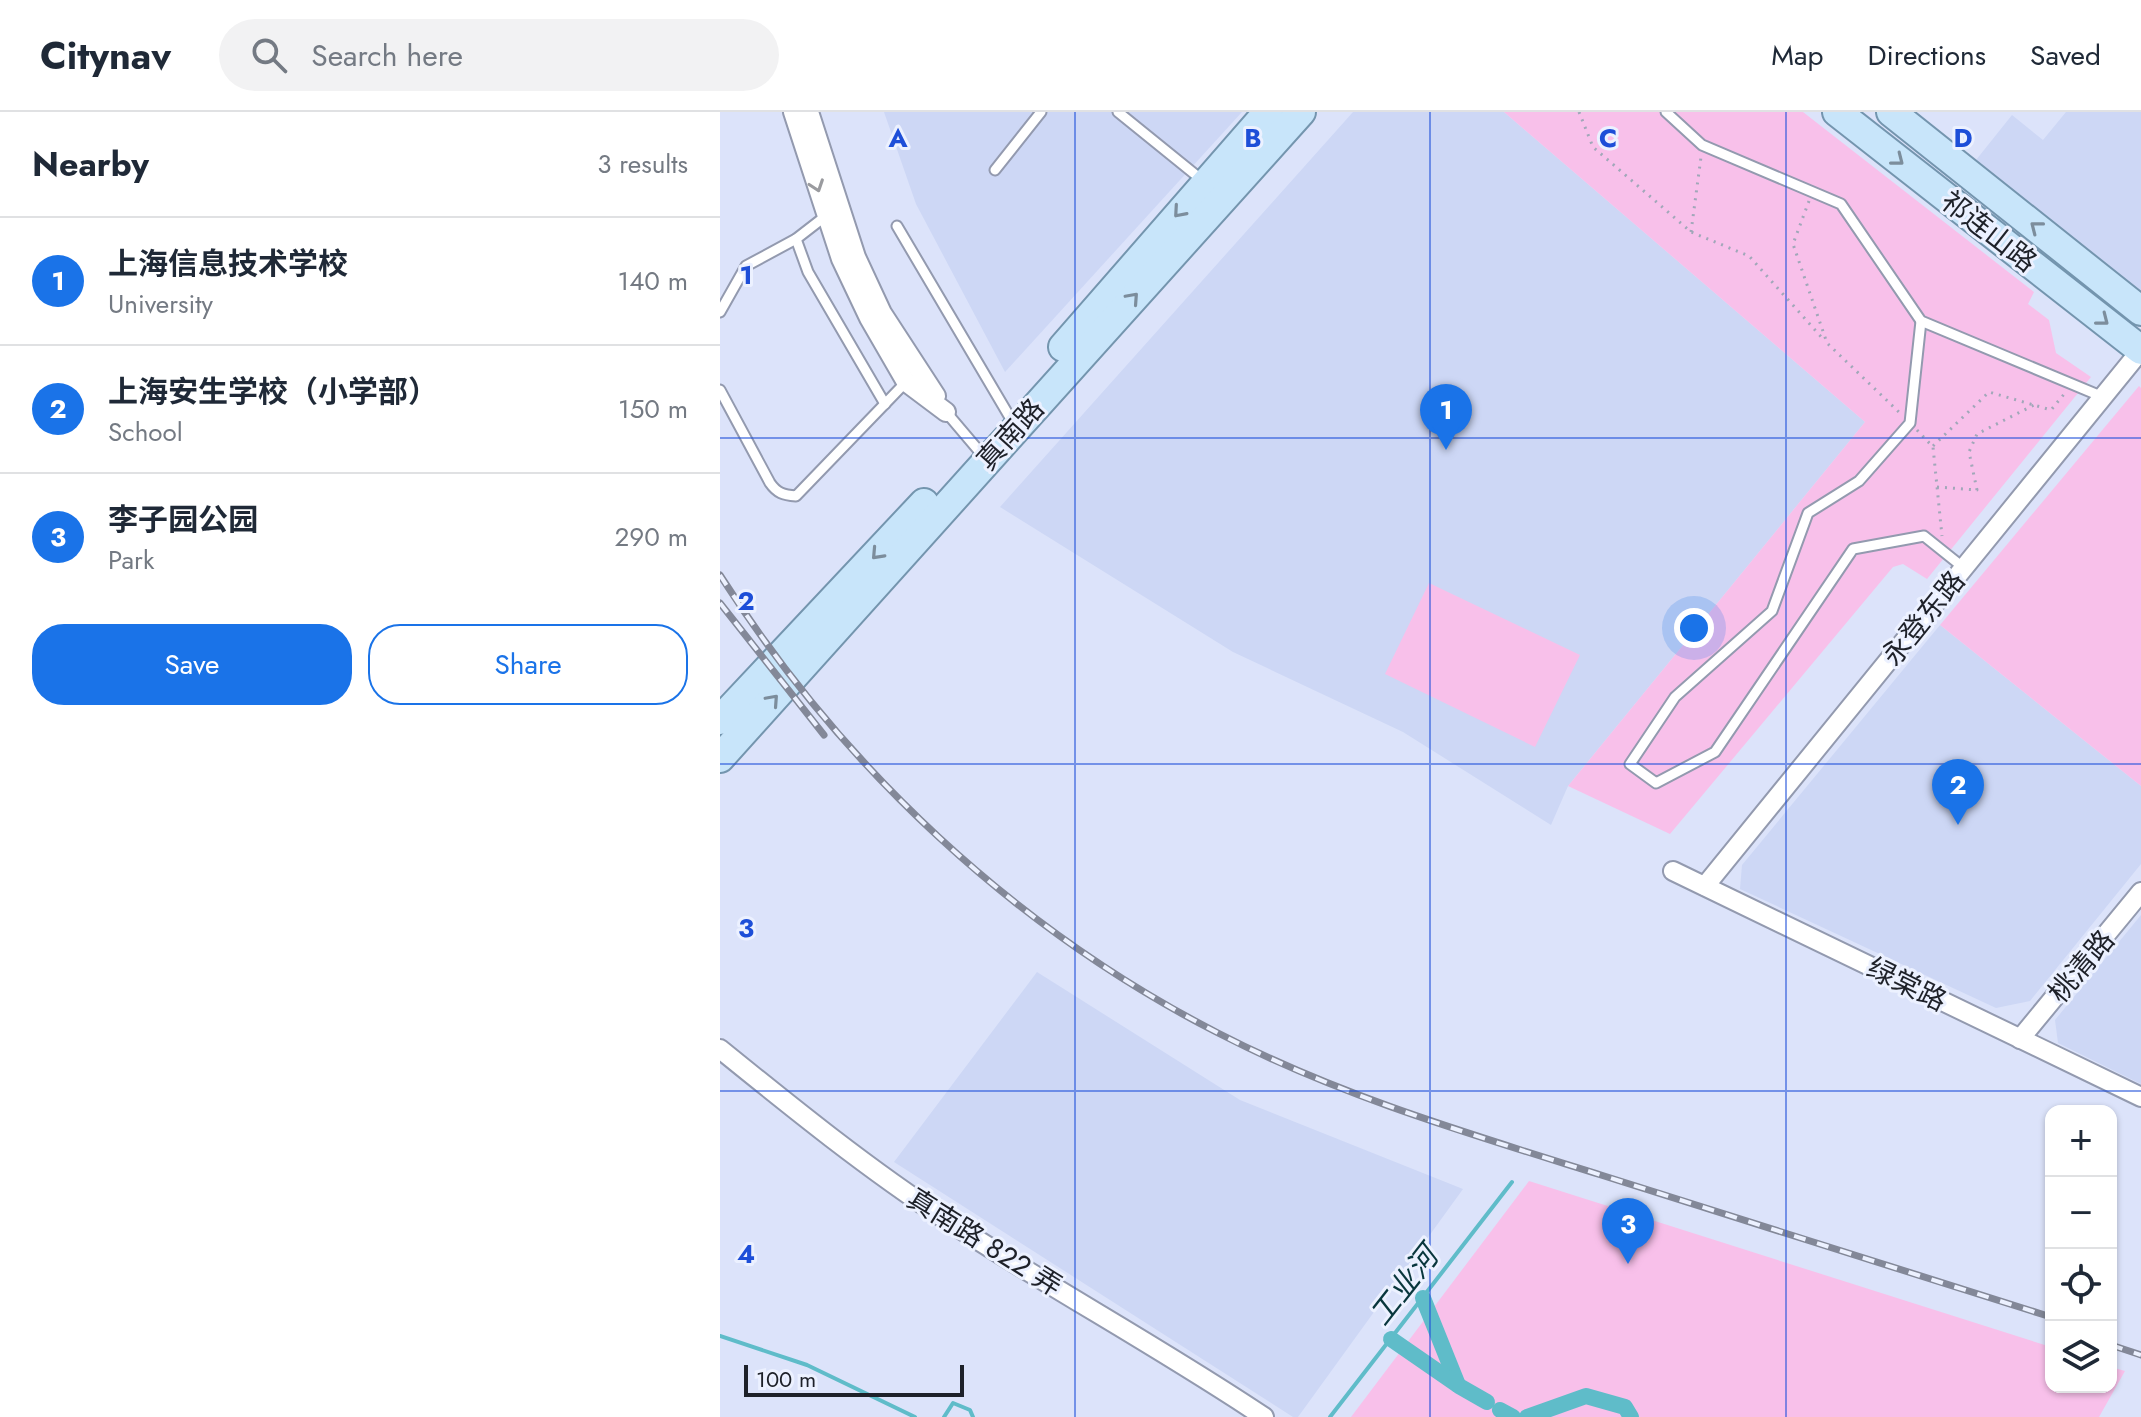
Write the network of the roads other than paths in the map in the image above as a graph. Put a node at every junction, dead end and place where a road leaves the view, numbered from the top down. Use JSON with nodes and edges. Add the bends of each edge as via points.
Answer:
{"nodes":[{"id":1,"x":793,"y":112,"type":"edge"},
{"id":2,"x":809,"y":112,"type":"edge"},
{"id":3,"x":1041,"y":112,"type":"edge"},
{"id":4,"x":1118,"y":112,"type":"edge"},
{"id":5,"x":1268,"y":112,"type":"edge"},
{"id":6,"x":1301,"y":112,"type":"edge"},
{"id":7,"x":1666,"y":112,"type":"edge"},
{"id":8,"x":1837,"y":112,"type":"edge"},
{"id":9,"x":1891,"y":112,"type":"edge"},
{"id":10,"x":995,"y":170,"type":"dead end"},
{"id":11,"x":1205,"y":182,"type":"junction"},
{"id":12,"x":834,"y":213,"type":"junction"},
{"id":13,"x":897,"y":226,"type":"dead end"},
{"id":14,"x":796,"y":239,"type":"junction"},
{"id":15,"x":2141,"y":311,"type":"edge"},
{"id":16,"x":720,"y":312,"type":"edge"},
{"id":17,"x":1921,"y":321,"type":"junction"},
{"id":18,"x":2141,"y":350,"type":"edge"},
{"id":19,"x":912,"y":377,"type":"junction"},
{"id":20,"x":720,"y":390,"type":"edge"},
{"id":21,"x":2103,"y":397,"type":"junction"},
{"id":22,"x":885,"y":404,"type":"junction"},
{"id":23,"x":946,"y":412,"type":"joint"},
{"id":24,"x":1011,"y":420,"type":"junction"},
{"id":25,"x":981,"y":454,"type":"junction"},
{"id":26,"x":1964,"y":568,"type":"junction"},
{"id":27,"x":720,"y":720,"type":"edge"},
{"id":28,"x":720,"y":758,"type":"edge"},
{"id":29,"x":1673,"y":871,"type":"dead end"},
{"id":30,"x":1705,"y":886,"type":"junction"},
{"id":31,"x":2141,"y":892,"type":"edge"},
{"id":32,"x":2020,"y":1039,"type":"junction"},
{"id":33,"x":720,"y":1049,"type":"edge"},
{"id":34,"x":2141,"y":1097,"type":"edge"},
{"id":35,"x":1264,"y":1417,"type":"edge"}],
"edges":[{"from":1,"to":12,"type":"street","one_way":true},
{"from":2,"to":12,"type":"street"},
{"from":3,"to":10,"type":"lane"},
{"from":4,"to":11,"type":"lane"},
{"from":5,"to":11,"type":"main road","name":"真南路"},
{"from":24,"to":6,"type":"main road","name":"真南路","one_way":true},
{"from":7,"to":17,"type":"lane","via":[[1702,145],[1841,204]]},
{"from":8,"to":18,"type":"main road","name":"祁连山路","one_way":true},
{"from":15,"to":9,"type":"main road","name":"祁连山路","one_way":true},
{"from":11,"to":24,"type":"main road","name":"真南路","one_way":true},
{"from":12,"to":14,"type":"lane"},
{"from":12,"to":19,"type":"street","via":[[841,259],[863,306]]},
{"from":13,"to":24,"type":"lane"},
{"from":14,"to":16,"type":"lane","via":[[746,266]]},
{"from":14,"to":22,"type":"lane","via":[[808,272]]},
{"from":17,"to":21,"type":"lane"},
{"from":17,"to":26,"type":"lane","via":[[1910,423],[1859,481],[1808,513],[1772,611],[1675,697],[1630,764],[1656,783],[1715,752],[1853,549],[1924,536]]},
{"from":18,"to":21,"type":"street","name":"永登东路"},
{"from":19,"to":22,"type":"lane"},
{"from":19,"to":23,"type":"street"},
{"from":20,"to":22,"type":"lane","via":[[770,483],[784,495],[796,496],[807,487]]},
{"from":21,"to":26,"type":"street","name":"永登东路"},
{"from":23,"to":25,"type":"lane"},
{"from":24,"to":25,"type":"main road","name":"真南路"},
{"from":25,"to":27,"type":"main road","name":"真南路","one_way":true},
{"from":28,"to":25,"type":"main road","name":"真南路","one_way":true},
{"from":26,"to":30,"type":"street","name":"永登东路"},
{"from":29,"to":30,"type":"street","name":"绿棠路"},
{"from":30,"to":32,"type":"street","name":"绿棠路"},
{"from":31,"to":32,"type":"street","name":"桃清路"},
{"from":32,"to":34,"type":"street","name":"绿棠路"},
{"from":33,"to":35,"type":"street","name":"真南路 822 弄","via":[[911,1197]]}]}
